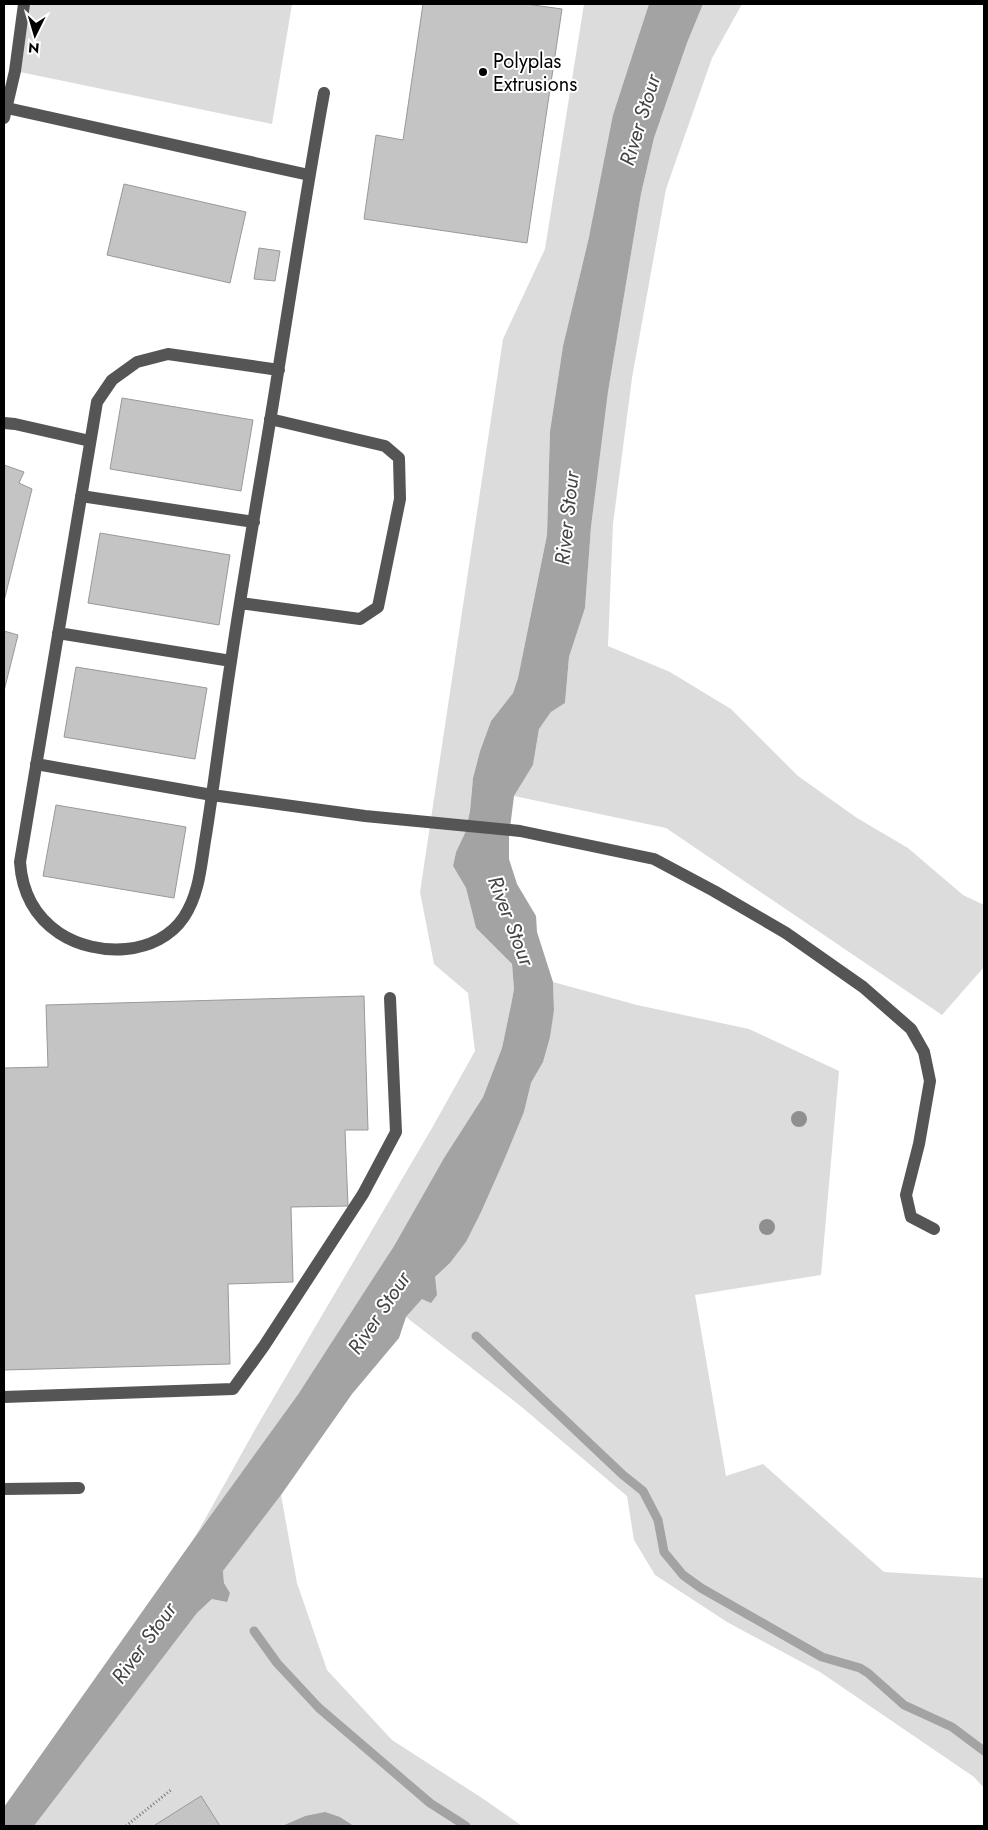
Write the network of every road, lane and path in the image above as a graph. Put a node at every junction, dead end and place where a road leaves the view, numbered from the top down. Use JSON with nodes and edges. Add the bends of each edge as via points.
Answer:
{"nodes":[{"id":1,"x":24,"y":4,"type":"edge"},
{"id":2,"x":324,"y":93,"type":"dead end"},
{"id":3,"x":5,"y":113,"type":"edge"},
{"id":4,"x":309,"y":175,"type":"junction"},
{"id":5,"x":278,"y":370,"type":"junction"},
{"id":6,"x":270,"y":418,"type":"junction"},
{"id":7,"x":4,"y":423,"type":"edge"},
{"id":8,"x":90,"y":441,"type":"junction"},
{"id":9,"x":81,"y":496,"type":"junction"},
{"id":10,"x":254,"y":522,"type":"junction"},
{"id":11,"x":240,"y":603,"type":"junction"},
{"id":12,"x":58,"y":633,"type":"junction"},
{"id":13,"x":231,"y":661,"type":"junction"},
{"id":14,"x":36,"y":764,"type":"junction"},
{"id":15,"x":212,"y":795,"type":"junction"},
{"id":16,"x":390,"y":998,"type":"dead end"},
{"id":17,"x":934,"y":1229,"type":"dead end"},
{"id":18,"x":4,"y":1397,"type":"edge"},
{"id":19,"x":79,"y":1488,"type":"dead end"},
{"id":20,"x":4,"y":1489,"type":"edge"},
{"id":21,"x":171,"y":1790,"type":"dead end"},
{"id":22,"x":126,"y":1826,"type":"edge"}],
"edges":[{"from":1,"to":3,"type":"street","via":[[15,71]]},
{"from":2,"to":4,"type":"street"},
{"from":3,"to":4,"type":"street"},
{"from":4,"to":5,"type":"street"},
{"from":5,"to":6,"type":"street"},
{"from":5,"to":8,"type":"street","via":[[168,354],[137,362],[112,380],[97,402]]},
{"from":6,"to":10,"type":"street"},
{"from":6,"to":11,"type":"street","via":[[384,446],[399,458],[400,499],[378,607],[360,620]]},
{"from":7,"to":8,"type":"street"},
{"from":8,"to":9,"type":"street"},
{"from":9,"to":10,"type":"street"},
{"from":9,"to":12,"type":"street"},
{"from":10,"to":11,"type":"street"},
{"from":11,"to":13,"type":"street"},
{"from":12,"to":13,"type":"street"},
{"from":12,"to":14,"type":"street"},
{"from":13,"to":15,"type":"street"},
{"from":14,"to":15,"type":"street"},
{"from":14,"to":15,"type":"street","via":[[20,862],[24,889],[37,914],[48,924],[61,934],[94,948],[127,950],[163,937],[178,926],[197,891]]},
{"from":15,"to":17,"type":"street","via":[[365,816],[520,831],[654,859],[786,933],[863,987],[911,1029],[924,1052],[930,1081],[906,1195],[911,1217]]},
{"from":16,"to":18,"type":"street","via":[[396,1132],[363,1194],[233,1389]]},
{"from":19,"to":20,"type":"street"},
{"from":21,"to":22,"type":"path"}]}
